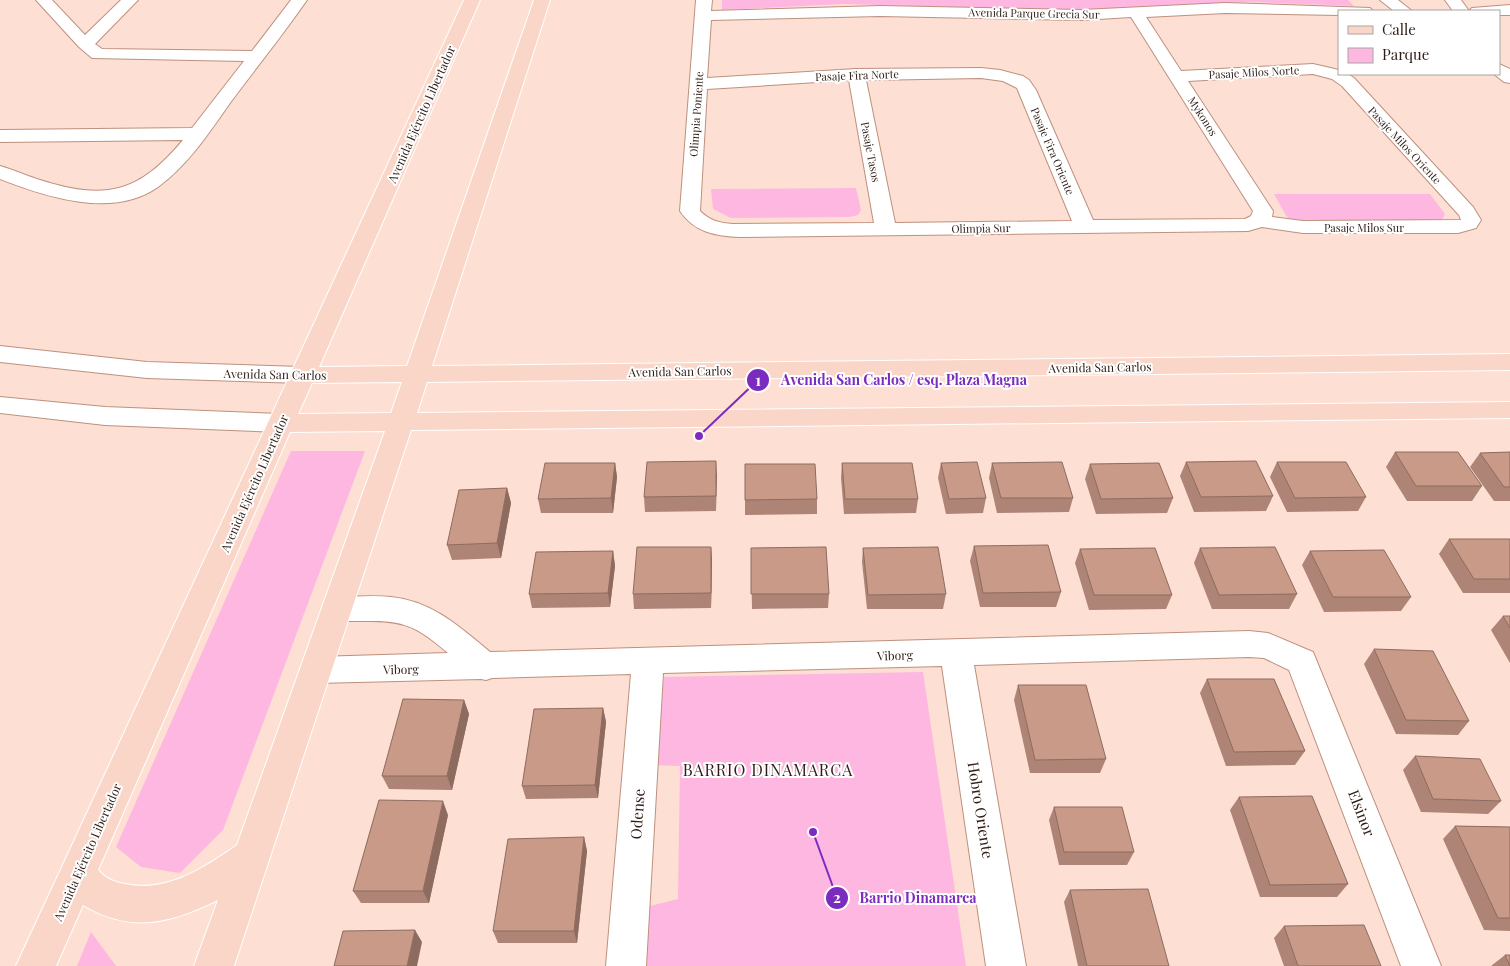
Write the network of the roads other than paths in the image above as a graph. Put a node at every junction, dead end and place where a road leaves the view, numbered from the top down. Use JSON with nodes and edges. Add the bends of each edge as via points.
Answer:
{"nodes":[{"id":1,"x":44,"y":0,"type":"edge"},
{"id":2,"x":130,"y":0,"type":"edge"},
{"id":3,"x":299,"y":0,"type":"edge"},
{"id":4,"x":472,"y":0,"type":"edge"},
{"id":5,"x":542,"y":0,"type":"edge"},
{"id":6,"x":1388,"y":0,"type":"edge"},
{"id":7,"x":703,"y":8,"type":"edge"},
{"id":8,"x":1338,"y":10,"type":"edge"},
{"id":9,"x":1403,"y":10,"type":"edge"},
{"id":10,"x":1136,"y":13,"type":"junction"},
{"id":11,"x":86,"y":44,"type":"junction"},
{"id":12,"x":258,"y":56,"type":"junction"},
{"id":13,"x":1330,"y":72,"type":"joint"},
{"id":14,"x":856,"y":74,"type":"junction"},
{"id":15,"x":1177,"y":76,"type":"junction"},
{"id":16,"x":1016,"y":79,"type":"joint"},
{"id":17,"x":698,"y":84,"type":"junction"},
{"id":18,"x":198,"y":134,"type":"junction"},
{"id":19,"x":0,"y":136,"type":"edge"},
{"id":20,"x":0,"y":172,"type":"edge"},
{"id":21,"x":1261,"y":220,"type":"junction"},
{"id":22,"x":701,"y":224,"type":"joint"},
{"id":23,"x":1468,"y":224,"type":"joint"},
{"id":24,"x":1085,"y":227,"type":"junction"},
{"id":25,"x":886,"y":229,"type":"junction"},
{"id":26,"x":0,"y":354,"type":"edge"},
{"id":27,"x":1510,"y":362,"type":"edge"},
{"id":28,"x":417,"y":374,"type":"junction"},
{"id":29,"x":302,"y":375,"type":"junction"},
{"id":30,"x":0,"y":405,"type":"edge"},
{"id":31,"x":1510,"y":410,"type":"edge"},
{"id":32,"x":401,"y":422,"type":"junction"},
{"id":33,"x":281,"y":423,"type":"junction"},
{"id":34,"x":336,"y":609,"type":"junction"},
{"id":35,"x":956,"y":653,"type":"junction"},
{"id":36,"x":1302,"y":661,"type":"joint"},
{"id":37,"x":648,"y":662,"type":"junction"},
{"id":38,"x":486,"y":667,"type":"junction"},
{"id":39,"x":316,"y":670,"type":"junction"},
{"id":40,"x":252,"y":857,"type":"junction"},
{"id":41,"x":78,"y":872,"type":"junction"},
{"id":42,"x":36,"y":966,"type":"edge"},
{"id":43,"x":214,"y":966,"type":"edge"},
{"id":44,"x":626,"y":966,"type":"edge"},
{"id":45,"x":1006,"y":966,"type":"edge"},
{"id":46,"x":1421,"y":966,"type":"edge"}],
"edges":[{"from":1,"to":11,"type":"street"},
{"from":2,"to":11,"type":"street"},
{"from":3,"to":12,"type":"street"},
{"from":4,"to":29,"type":"main road","name":"Avenida Ejército Libertador"},
{"from":5,"to":28,"type":"main road"},
{"from":6,"to":9,"type":"street"},
{"from":7,"to":10,"type":"street","name":"Avenida Parque Grecia Sur","via":[[1040,15]]},
{"from":7,"to":17,"type":"street","name":"Olimpia Poniente"},
{"from":8,"to":10,"type":"street","name":"Avenida Parque Grecia Sur","via":[[1242,8]]},
{"from":10,"to":15,"type":"street","name":"Mykonos"},
{"from":11,"to":12,"type":"street","via":[[98,54]]},
{"from":12,"to":18,"type":"street"},
{"from":13,"to":15,"type":"street","name":"Pasaje Milos Norte","via":[[1305,70]]},
{"from":13,"to":23,"type":"street","name":"Pasaje Milos Oriente","via":[[1348,82],[1466,211],[1471,220]]},
{"from":14,"to":16,"type":"street","name":"Pasaje Fira Norte","via":[[982,74]]},
{"from":14,"to":17,"type":"street","name":"Pasaje Fira Norte"},
{"from":14,"to":25,"type":"street","name":"Pasaje Tasos"},
{"from":15,"to":21,"type":"street","name":"Mykonos","via":[[1263,211]]},
{"from":16,"to":24,"type":"street","name":"Pasaje Fira Oriente","via":[[1027,90]]},
{"from":17,"to":22,"type":"street","name":"Olimpia Poniente","via":[[690,211]]},
{"from":18,"to":19,"type":"street"},
{"from":18,"to":20,"type":"street","via":[[155,180],[136,190],[112,196],[78,196]]},
{"from":21,"to":23,"type":"street","name":"Pasaje Milos Sur","via":[[1303,227],[1451,228]]},
{"from":21,"to":24,"type":"street","name":"Olimpia Sur","via":[[1248,225]]},
{"from":22,"to":25,"type":"street","name":"Olimpia Sur","via":[[726,230]]},
{"from":24,"to":25,"type":"street","name":"Olimpia Sur"},
{"from":26,"to":29,"type":"street","name":"Avenida San Carlos","via":[[148,370]]},
{"from":27,"to":28,"type":"main road","name":"Avenida San Carlos"},
{"from":28,"to":29,"type":"main road","name":"Avenida San Carlos"},
{"from":28,"to":32,"type":"main road"},
{"from":29,"to":33,"type":"main road","name":"Avenida Ejército Libertador"},
{"from":30,"to":33,"type":"street","via":[[105,416]]},
{"from":31,"to":32,"type":"main road"},
{"from":32,"to":33,"type":"main road"},
{"from":32,"to":34,"type":"main road"},
{"from":33,"to":41,"type":"main road","name":"Avenida Ejército Libertador"},
{"from":34,"to":38,"type":"street","via":[[412,613],[434,624]]},
{"from":34,"to":39,"type":"main road"},
{"from":35,"to":36,"type":"street","name":"Viborg","via":[[1248,644],[1268,646]]},
{"from":35,"to":37,"type":"street","name":"Viborg"},
{"from":35,"to":45,"type":"street","name":"Hobro Oriente"},
{"from":36,"to":46,"type":"street","name":"Elsinor"},
{"from":37,"to":38,"type":"street","name":"Viborg"},
{"from":37,"to":44,"type":"street","name":"Odense"},
{"from":38,"to":39,"type":"street","name":"Viborg"},
{"from":39,"to":40,"type":"main road"},
{"from":40,"to":41,"type":"main road","via":[[204,887],[178,899],[153,905],[128,905],[107,898],[90,888]]},
{"from":40,"to":43,"type":"main road"},
{"from":41,"to":42,"type":"main road","name":"Avenida Ejército Libertador"}]}
